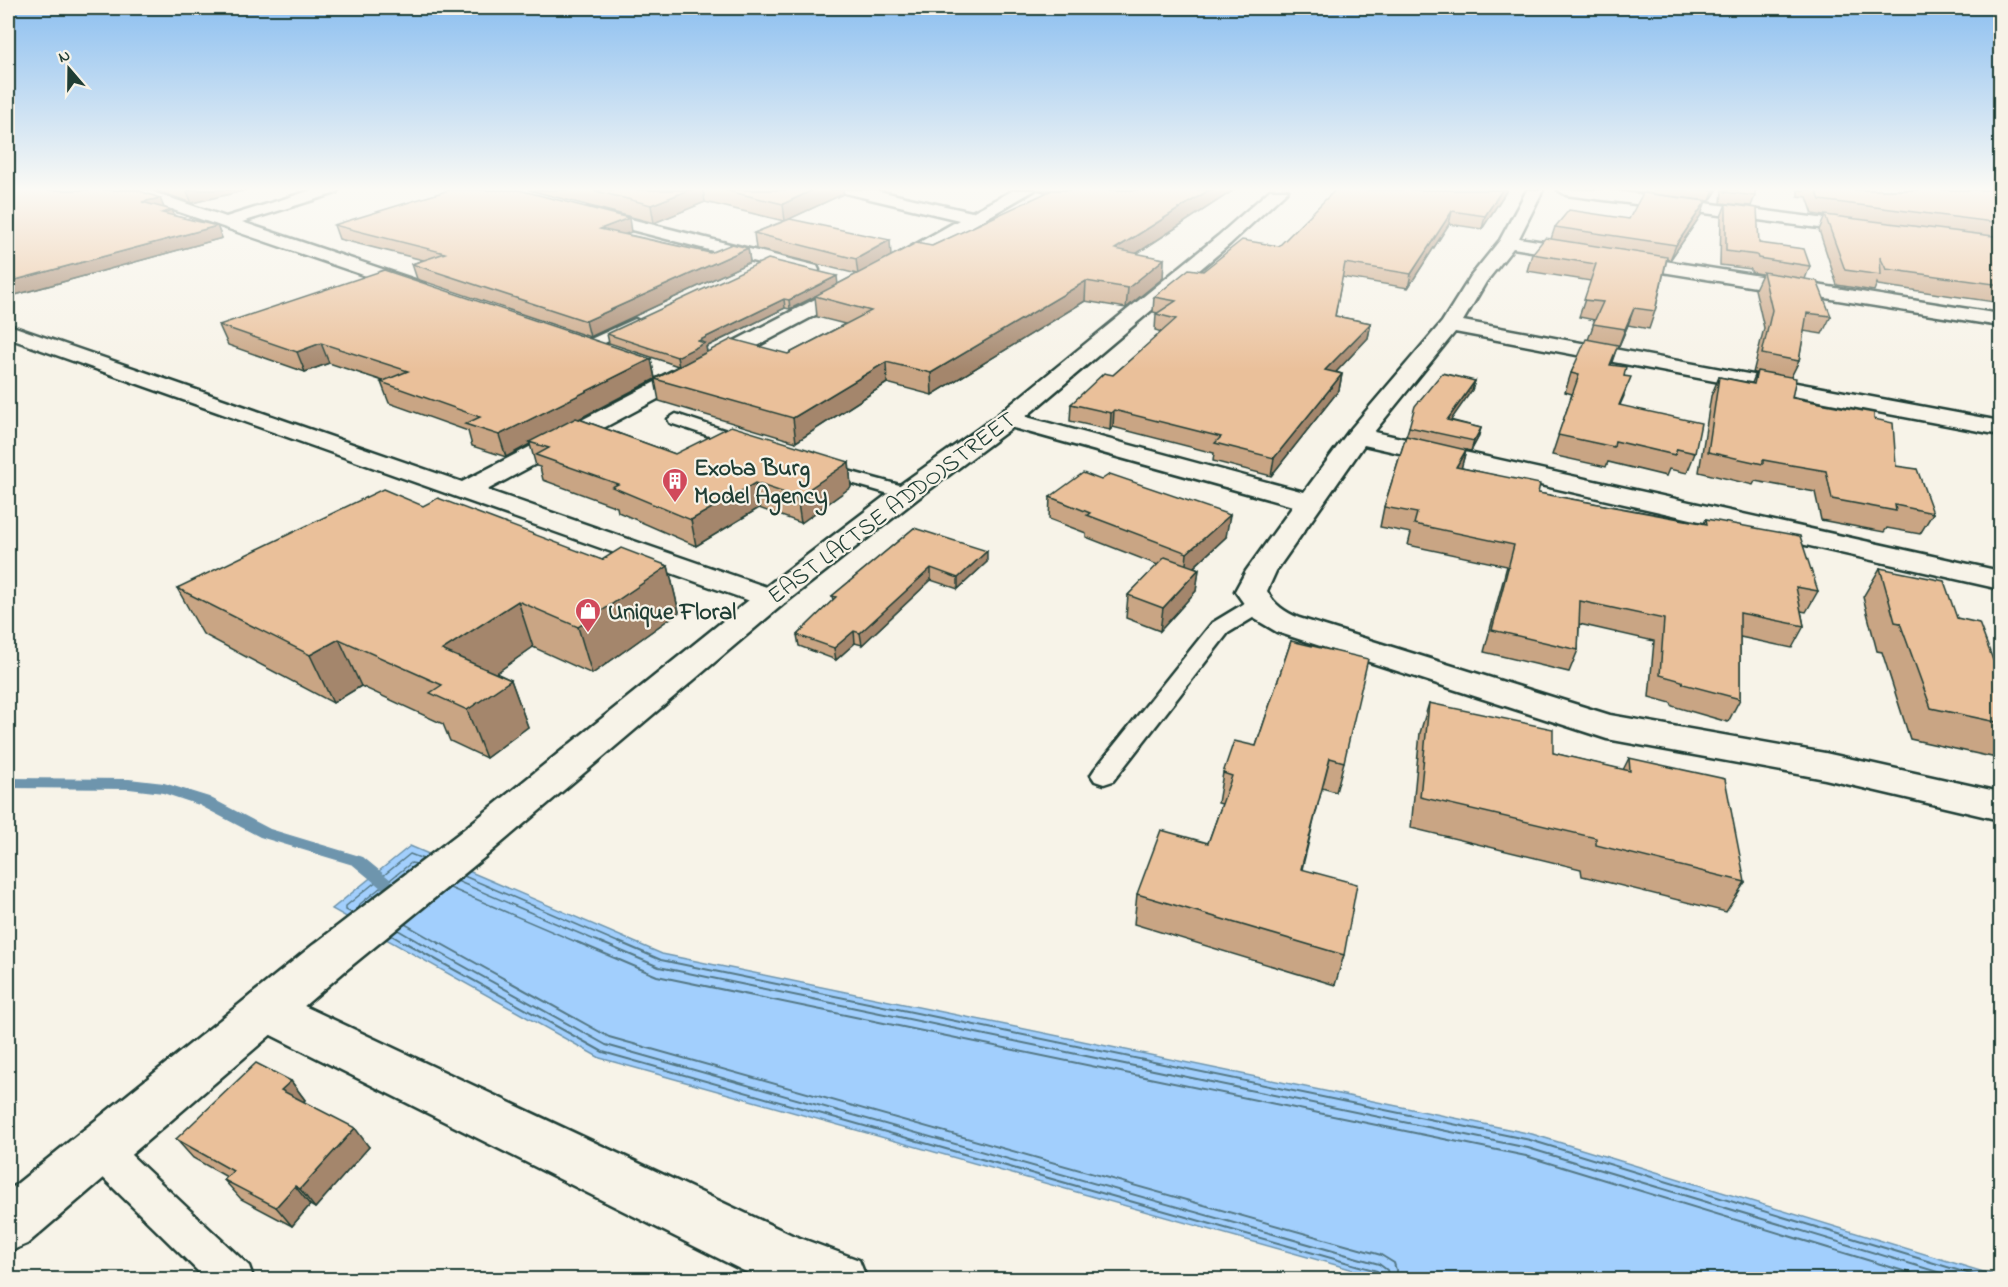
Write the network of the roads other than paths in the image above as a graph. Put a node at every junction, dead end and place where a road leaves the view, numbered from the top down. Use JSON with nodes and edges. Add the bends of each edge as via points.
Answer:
{"nodes":[{"id":1,"x":307,"y":250,"type":"edge"},
{"id":2,"x":730,"y":250,"type":"edge"},
{"id":3,"x":918,"y":250,"type":"edge"},
{"id":4,"x":1212,"y":250,"type":"edge"},
{"id":5,"x":1502,"y":250,"type":"edge"},
{"id":6,"x":1559,"y":250,"type":"edge"},
{"id":7,"x":769,"y":260,"type":"junction"},
{"id":8,"x":748,"y":270,"type":"edge"},
{"id":9,"x":861,"y":283,"type":"junction"},
{"id":10,"x":440,"y":296,"type":"edge"},
{"id":11,"x":651,"y":315,"type":"edge"},
{"id":12,"x":2001,"y":320,"type":"edge"},
{"id":13,"x":1450,"y":325,"type":"junction"},
{"id":14,"x":8,"y":331,"type":"edge"},
{"id":15,"x":565,"y":338,"type":"edge"},
{"id":16,"x":587,"y":346,"type":"junction"},
{"id":17,"x":618,"y":356,"type":"edge"},
{"id":18,"x":676,"y":419,"type":"dead end"},
{"id":19,"x":1008,"y":419,"type":"junction"},
{"id":20,"x":2001,"y":428,"type":"edge"},
{"id":21,"x":1358,"y":436,"type":"junction"},
{"id":22,"x":762,"y":449,"type":"edge"},
{"id":23,"x":806,"y":464,"type":"edge"},
{"id":24,"x":465,"y":491,"type":"junction"},
{"id":25,"x":907,"y":493,"type":"junction"},
{"id":26,"x":1310,"y":502,"type":"junction"},
{"id":27,"x":2001,"y":580,"type":"edge"},
{"id":28,"x":770,"y":599,"type":"junction"},
{"id":29,"x":1258,"y":605,"type":"junction"},
{"id":30,"x":1104,"y":775,"type":"dead end"},
{"id":31,"x":2001,"y":806,"type":"edge"},
{"id":32,"x":268,"y":1010,"type":"junction"},
{"id":33,"x":100,"y":1150,"type":"junction"},
{"id":34,"x":8,"y":1225,"type":"edge"},
{"id":35,"x":776,"y":1270,"type":"edge"},
{"id":36,"x":236,"y":1280,"type":"edge"},
{"id":37,"x":839,"y":1280,"type":"edge"}],
"edges":[{"from":1,"to":10,"type":"street"},
{"from":2,"to":7,"type":"street"},
{"from":3,"to":9,"type":"street"},
{"from":4,"to":19,"type":"street","name":"EAST LA(TSE ADDO)STREET"},
{"from":5,"to":13,"type":"street"},
{"from":6,"to":12,"type":"street"},
{"from":7,"to":8,"type":"lane"},
{"from":7,"to":9,"type":"street"},
{"from":9,"to":24,"type":"street","via":[[669,374]]},
{"from":11,"to":16,"type":"lane"},
{"from":13,"to":20,"type":"street"},
{"from":13,"to":21,"type":"street"},
{"from":14,"to":24,"type":"street"},
{"from":15,"to":16,"type":"street"},
{"from":16,"to":17,"type":"street"},
{"from":18,"to":22,"type":"lane"},
{"from":19,"to":25,"type":"street","name":"EAST LA(TSE ADDO)STREET"},
{"from":19,"to":26,"type":"street"},
{"from":21,"to":26,"type":"street"},
{"from":21,"to":27,"type":"street"},
{"from":23,"to":25,"type":"lane"},
{"from":24,"to":28,"type":"street"},
{"from":25,"to":28,"type":"street","name":"EAST LA(TSE ADDO)STREET"},
{"from":26,"to":29,"type":"street","via":[[1261,571],[1251,591]]},
{"from":28,"to":32,"type":"street","name":"EAST LA(TSE ADDO)STREET"},
{"from":29,"to":30,"type":"lane","via":[[1220,628]]},
{"from":29,"to":31,"type":"street","via":[[1268,616],[1288,626],[1607,727],[1825,766]]},
{"from":32,"to":33,"type":"street","name":"EAST LA(TSE ADDO)STREET"},
{"from":32,"to":35,"type":"street"},
{"from":33,"to":34,"type":"street","name":"EAST LA(TSE ADDO)STREET"},
{"from":33,"to":36,"type":"lane"},
{"from":35,"to":37,"type":"street"}]}
